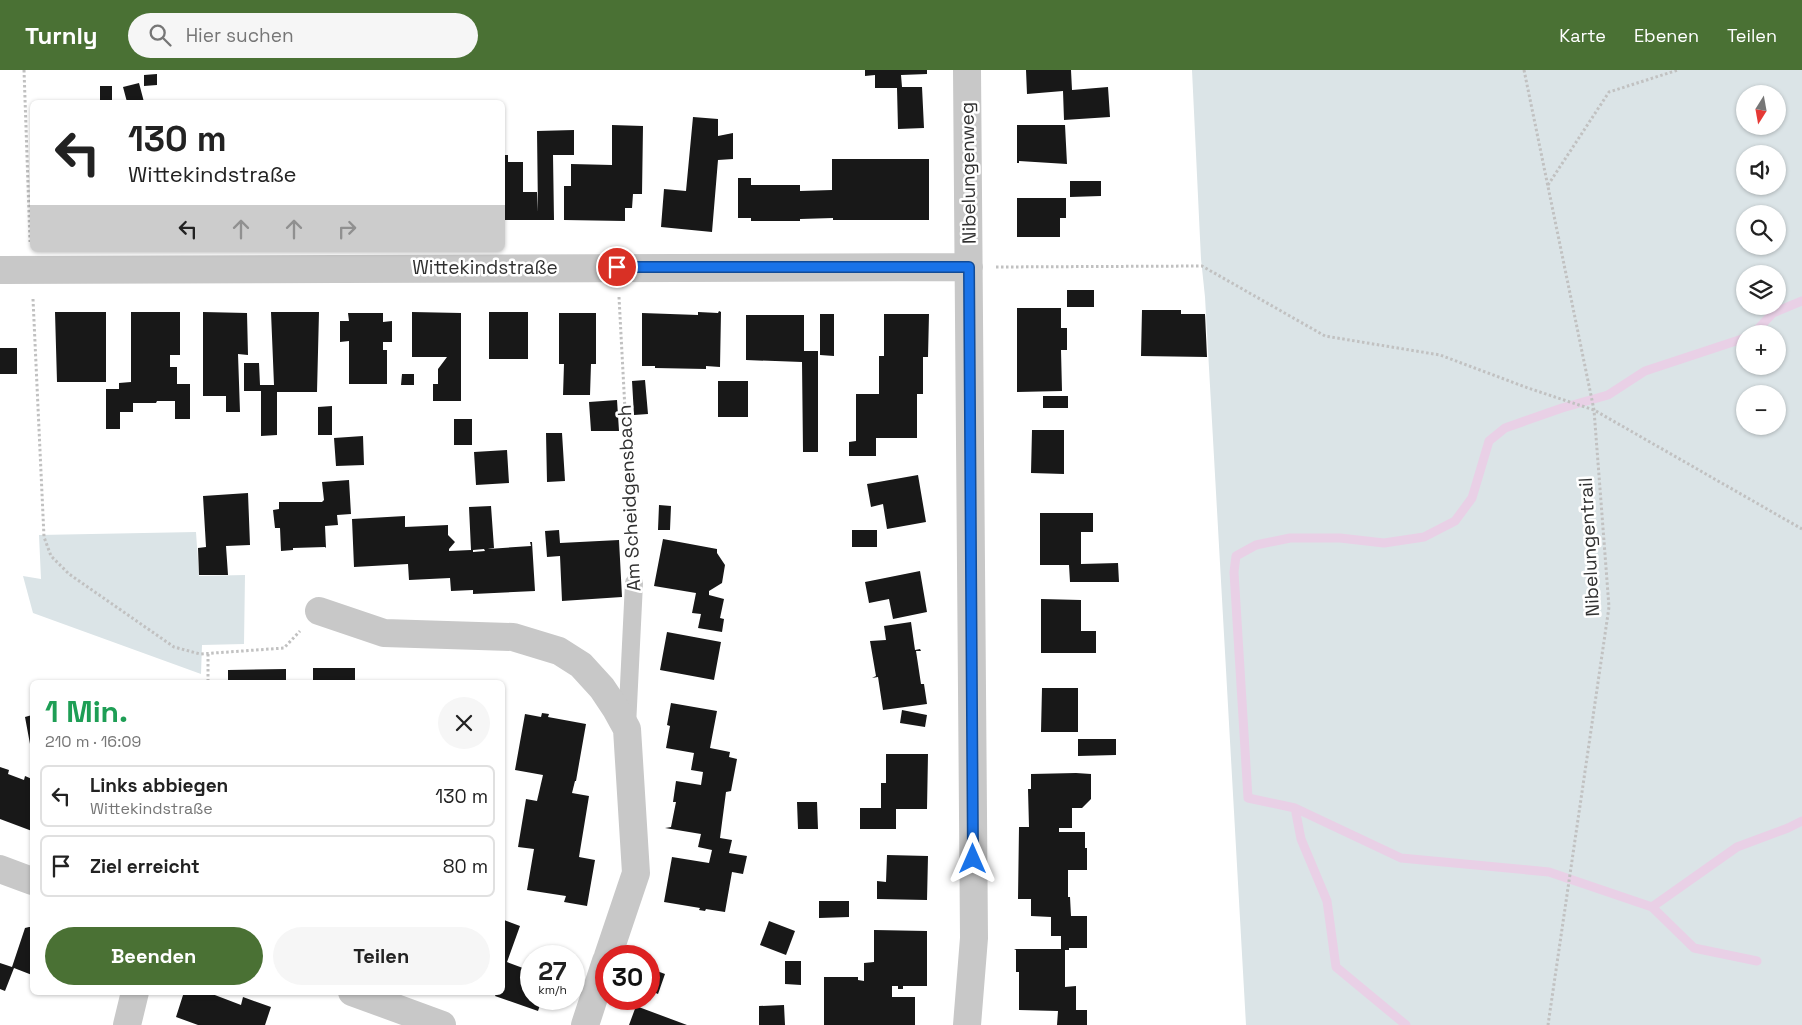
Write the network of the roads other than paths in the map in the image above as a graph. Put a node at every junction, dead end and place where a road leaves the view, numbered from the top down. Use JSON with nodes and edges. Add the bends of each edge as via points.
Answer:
{"nodes":[{"id":1,"x":967,"y":70,"type":"edge"},
{"id":2,"x":969,"y":267,"type":"junction"},
{"id":3,"x":0,"y":270,"type":"edge"},
{"id":4,"x":634,"y":583,"type":"road end"},
{"id":5,"x":319,"y":611,"type":"road end"},
{"id":6,"x":627,"y":729,"type":"junction"},
{"id":7,"x":0,"y":869,"type":"edge"},
{"id":8,"x":30,"y":880,"type":"edge"},
{"id":9,"x":612,"y":945,"type":"edge"},
{"id":10,"x":134,"y":995,"type":"edge"},
{"id":11,"x":360,"y":995,"type":"edge"},
{"id":12,"x":595,"y":995,"type":"edge"},
{"id":13,"x":127,"y":1025,"type":"edge"},
{"id":14,"x":442,"y":1025,"type":"edge"},
{"id":15,"x":585,"y":1025,"type":"edge"},
{"id":16,"x":967,"y":1025,"type":"edge"}],
"edges":[{"from":1,"to":2,"type":"street","name":"Nibelungenweg"},
{"from":2,"to":3,"type":"street","name":"Wittekindstraße"},
{"from":2,"to":16,"type":"street","name":"Nibelungenweg","via":[[974,938]]},
{"from":4,"to":6,"type":"lane","name":"Am Scheidgensbach"},
{"from":5,"to":6,"type":"street","name":"Am Scheidgensbach","via":[[384,633],[513,637],[559,651],[581,665],[602,688]]},
{"from":6,"to":9,"type":"street","name":"Am Scheidgensbach","via":[[636,873]]},
{"from":7,"to":8,"type":"street"},
{"from":10,"to":13,"type":"street"},
{"from":11,"to":14,"type":"street"},
{"from":12,"to":15,"type":"street"}]}
